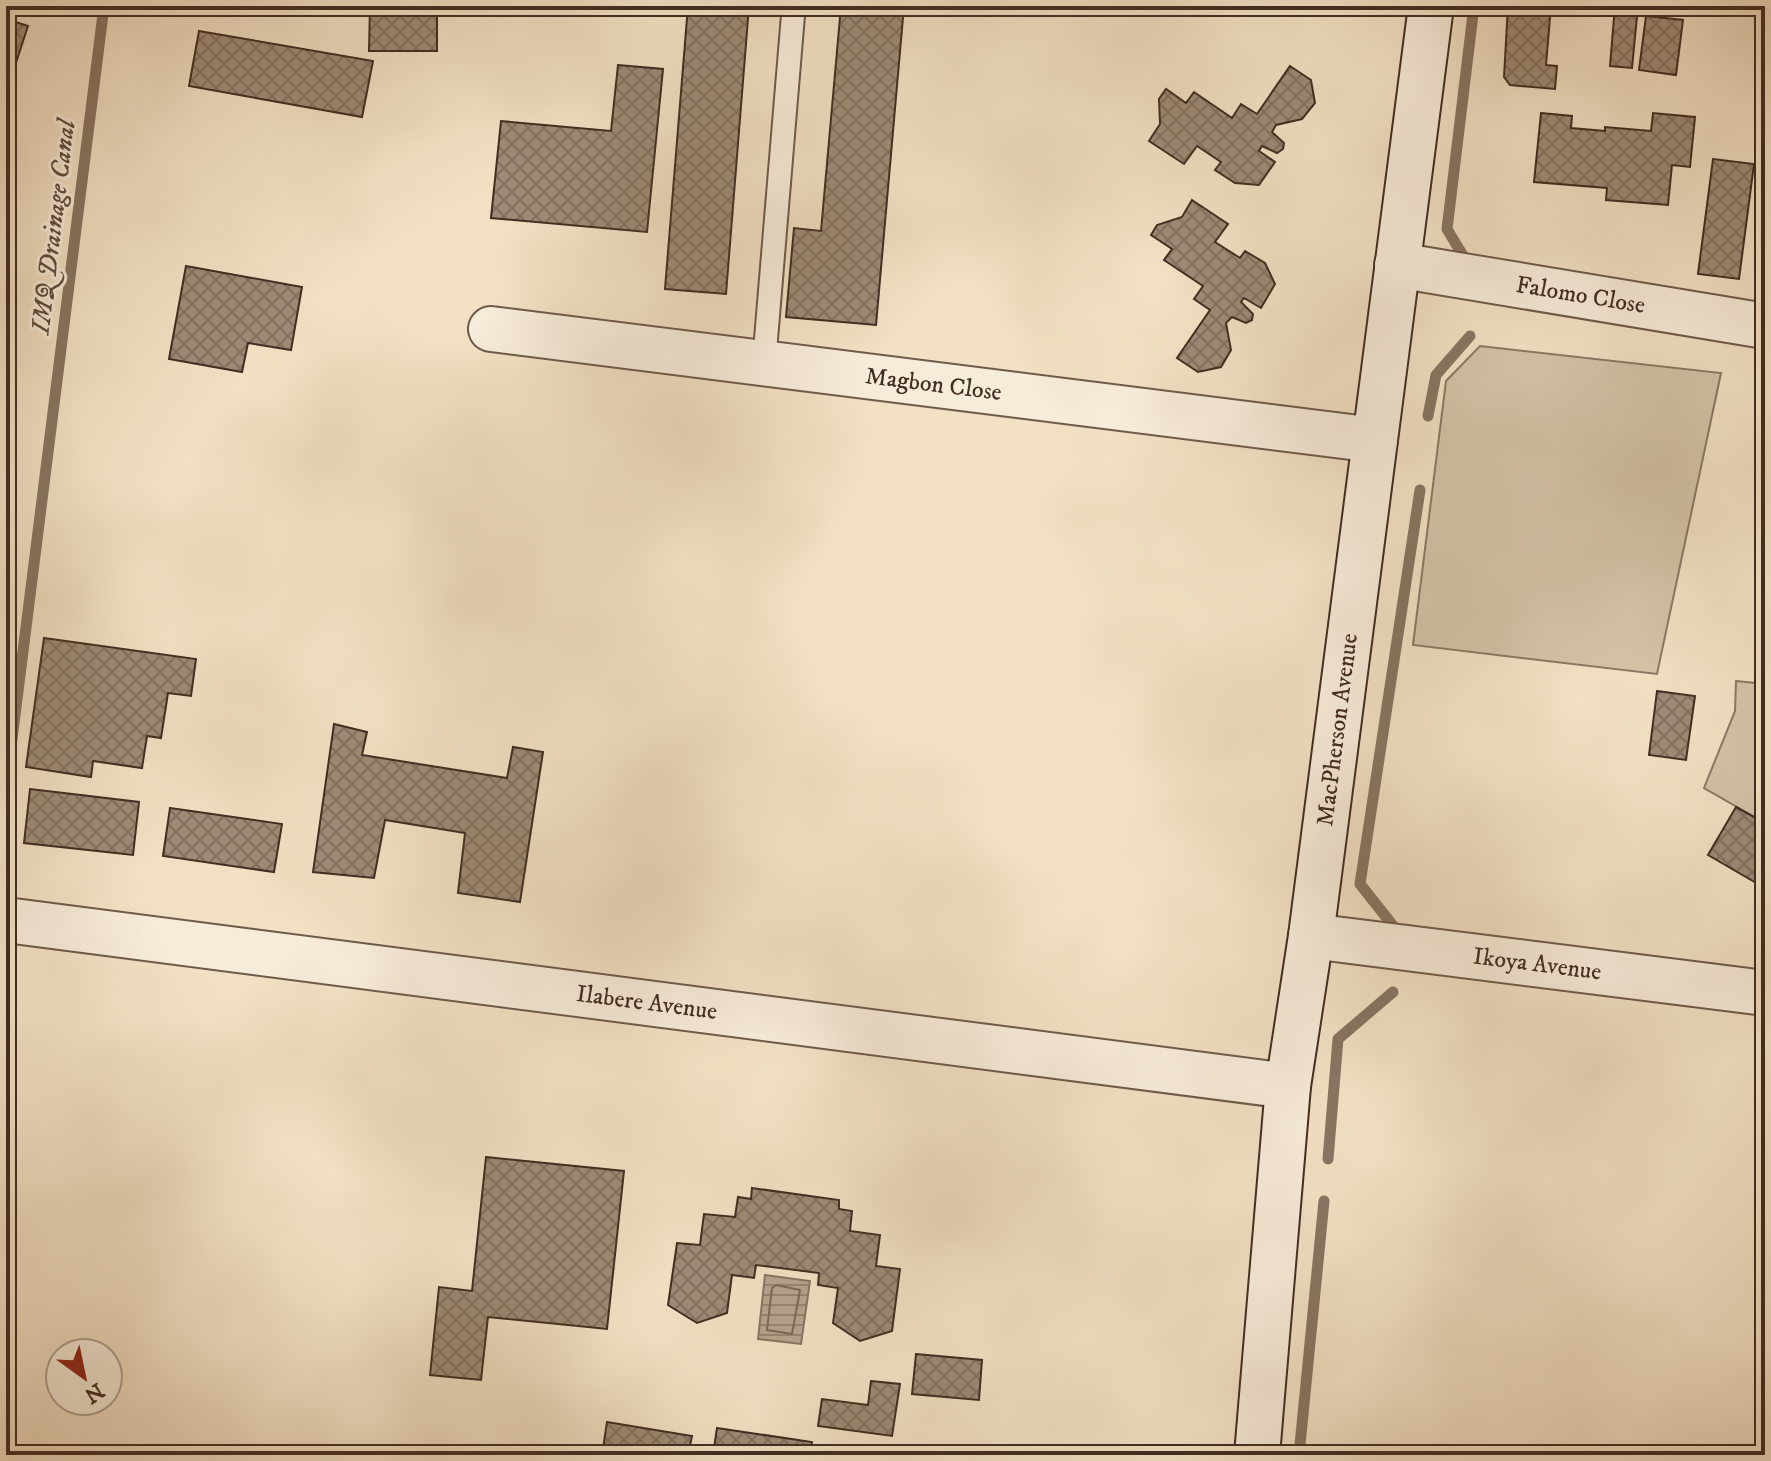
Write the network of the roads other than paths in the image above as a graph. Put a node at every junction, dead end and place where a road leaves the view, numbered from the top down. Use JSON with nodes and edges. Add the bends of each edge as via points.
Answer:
{"nodes":[{"id":1,"x":1431,"y":6,"type":"edge"},
{"id":2,"x":793,"y":15,"type":"dead end"},
{"id":3,"x":1397,"y":265,"type":"junction"},
{"id":4,"x":1765,"y":326,"type":"edge"},
{"id":5,"x":491,"y":329,"type":"dead end"},
{"id":6,"x":764,"y":363,"type":"junction"},
{"id":7,"x":1375,"y":440,"type":"junction"},
{"id":8,"x":6,"y":920,"type":"edge"},
{"id":9,"x":1311,"y":936,"type":"junction"},
{"id":10,"x":1765,"y":993,"type":"edge"},
{"id":11,"x":1288,"y":1086,"type":"junction"},
{"id":12,"x":1257,"y":1455,"type":"edge"}],
"edges":[{"from":1,"to":3,"type":"street","name":"MacPherson Avenue"},
{"from":2,"to":6,"type":"lane"},
{"from":3,"to":4,"type":"street","name":"Falomo Close"},
{"from":3,"to":7,"type":"street","name":"MacPherson Avenue"},
{"from":5,"to":6,"type":"street","name":"Magbon Close"},
{"from":6,"to":7,"type":"street","name":"Magbon Close"},
{"from":7,"to":9,"type":"street","name":"MacPherson Avenue"},
{"from":8,"to":11,"type":"street","name":"Ilabere Avenue"},
{"from":9,"to":10,"type":"street","name":"Ikoya Avenue"},
{"from":9,"to":11,"type":"street","name":"MacPherson Avenue"},
{"from":11,"to":12,"type":"street","name":"MacPherson Avenue"}]}
